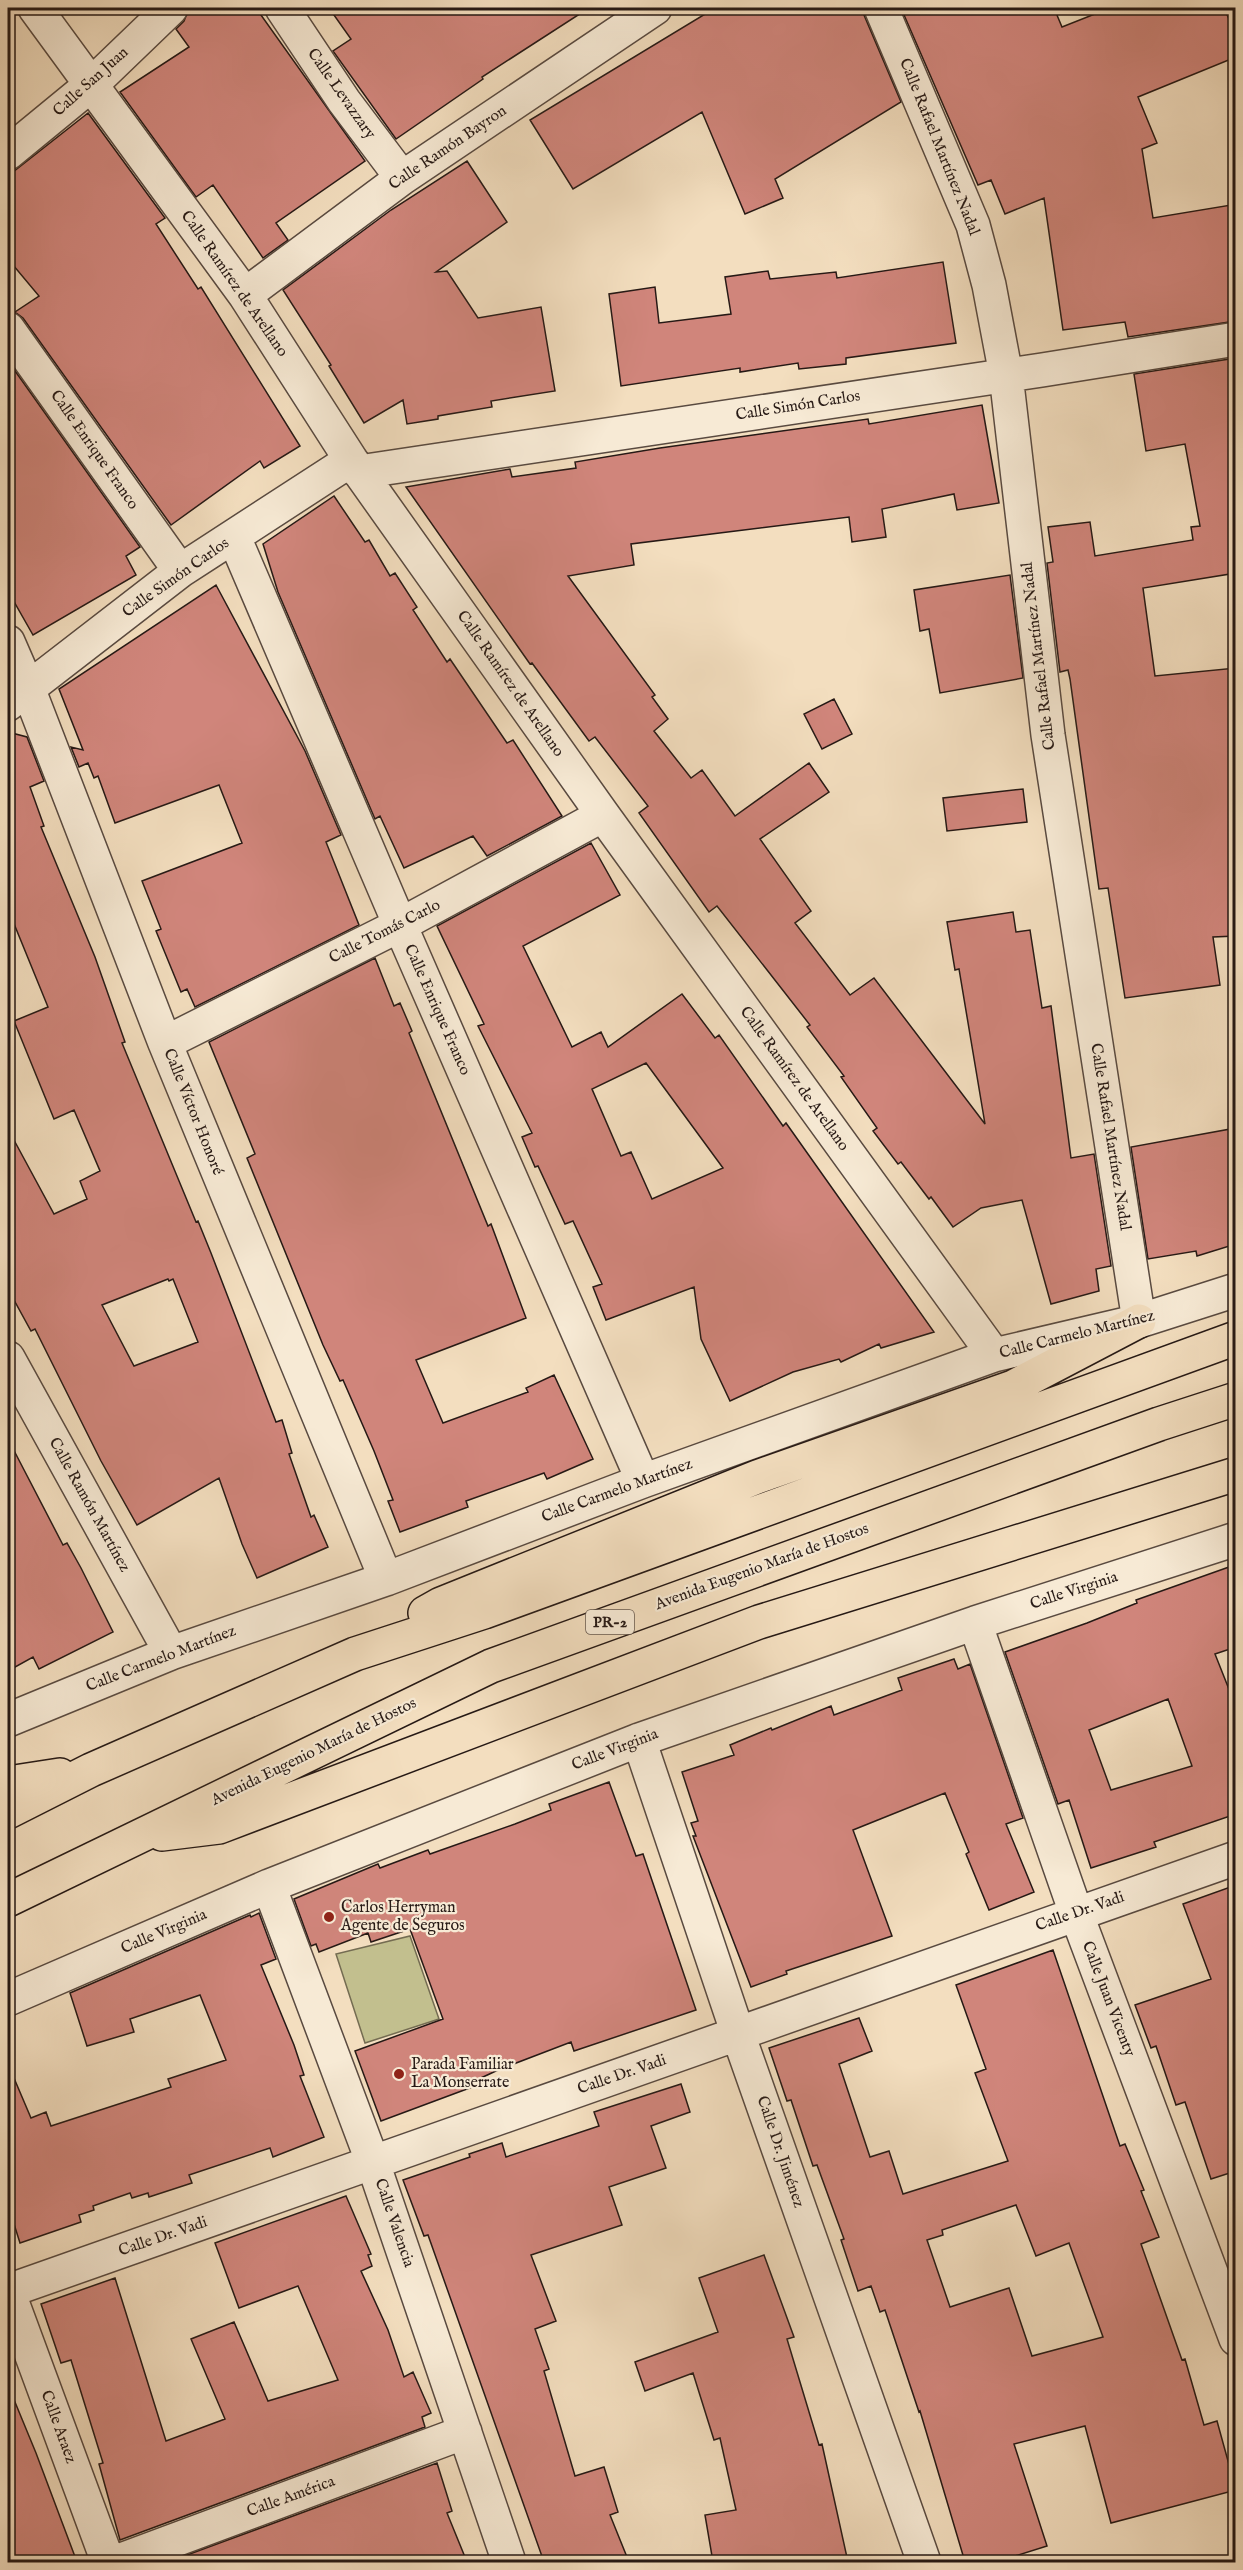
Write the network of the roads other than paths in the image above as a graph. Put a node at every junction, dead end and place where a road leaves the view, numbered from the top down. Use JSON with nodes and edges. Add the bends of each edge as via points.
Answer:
{"nodes":[{"id":1,"x":35,"y":8,"type":"edge"},
{"id":2,"x":171,"y":8,"type":"edge"},
{"id":3,"x":282,"y":8,"type":"edge"},
{"id":4,"x":655,"y":8,"type":"edge"},
{"id":5,"x":881,"y":8,"type":"edge"},
{"id":6,"x":92,"y":84,"type":"junction"},
{"id":7,"x":8,"y":153,"type":"edge"},
{"id":8,"x":402,"y":178,"type":"junction"},
{"id":9,"x":245,"y":295,"type":"junction"},
{"id":10,"x":8,"y":329,"type":"edge"},
{"id":11,"x":1236,"y":339,"type":"edge"},
{"id":12,"x":1006,"y":375,"type":"junction"},
{"id":13,"x":355,"y":466,"type":"junction"},
{"id":14,"x":234,"y":537,"type":"junction"},
{"id":15,"x":180,"y":571,"type":"junction"},
{"id":16,"x":8,"y":642,"type":"edge"},
{"id":17,"x":18,"y":696,"type":"edge"},
{"id":18,"x":603,"y":815,"type":"junction"},
{"id":19,"x":400,"y":925,"type":"junction"},
{"id":20,"x":165,"y":1043,"type":"junction"},
{"id":21,"x":1236,"y":1290,"type":"edge"},
{"id":22,"x":1139,"y":1321,"type":"junction"},
{"id":23,"x":1236,"y":1338,"type":"edge"},
{"id":24,"x":994,"y":1355,"type":"junction"},
{"id":25,"x":8,"y":1358,"type":"edge"},
{"id":26,"x":1236,"y":1399,"type":"edge"},
{"id":27,"x":1236,"y":1474,"type":"edge"},
{"id":28,"x":643,"y":1481,"type":"junction"},
{"id":29,"x":1236,"y":1539,"type":"edge"},
{"id":30,"x":386,"y":1579,"type":"junction"},
{"id":31,"x":975,"y":1623,"type":"junction"},
{"id":32,"x":171,"y":1653,"type":"junction"},
{"id":33,"x":355,"y":1654,"type":"junction"},
{"id":34,"x":8,"y":1720,"type":"edge"},
{"id":35,"x":639,"y":1740,"type":"junction"},
{"id":36,"x":91,"y":1770,"type":"junction"},
{"id":37,"x":8,"y":1783,"type":"edge"},
{"id":38,"x":8,"y":1812,"type":"edge"},
{"id":39,"x":137,"y":1837,"type":"junction"},
{"id":40,"x":1236,"y":1858,"type":"edge"},
{"id":41,"x":269,"y":1886,"type":"junction"},
{"id":42,"x":8,"y":1900,"type":"edge"},
{"id":43,"x":1076,"y":1913,"type":"junction"},
{"id":44,"x":8,"y":1999,"type":"edge"},
{"id":45,"x":738,"y":2034,"type":"junction"},
{"id":46,"x":374,"y":2163,"type":"junction"},
{"id":47,"x":8,"y":2291,"type":"edge"},
{"id":48,"x":1236,"y":2339,"type":"edge"},
{"id":49,"x":465,"y":2432,"type":"junction"},
{"id":50,"x":108,"y":2562,"type":"edge"},
{"id":51,"x":116,"y":2562,"type":"edge"},
{"id":52,"x":509,"y":2562,"type":"edge"},
{"id":53,"x":924,"y":2562,"type":"edge"}],
"edges":[{"from":1,"to":6,"type":"street","name":"Calle Ramírez de Arellano"},
{"from":2,"to":6,"type":"street","name":"Calle San Juan"},
{"from":3,"to":8,"type":"street","name":"Calle Levazzary"},
{"from":4,"to":8,"type":"street","name":"Calle Ramón Bayron"},
{"from":5,"to":12,"type":"street","name":"Calle Rafael Martínez Nadal","via":[[973,225]]},
{"from":6,"to":7,"type":"street","name":"Calle San Juan"},
{"from":6,"to":9,"type":"street","name":"Calle Ramírez de Arellano"},
{"from":8,"to":9,"type":"street","name":"Calle Ramón Bayron"},
{"from":9,"to":13,"type":"street","name":"Calle Ramírez de Arellano"},
{"from":10,"to":15,"type":"street","name":"Calle Enrique Franco"},
{"from":11,"to":12,"type":"street","name":"Calle Simón Carlos"},
{"from":12,"to":13,"type":"street","name":"Calle Simón Carlos"},
{"from":12,"to":22,"type":"street","name":"Calle Rafael Martínez Nadal","via":[[1048,735]]},
{"from":13,"to":14,"type":"street","name":"Calle Simón Carlos"},
{"from":13,"to":18,"type":"street","name":"Calle Ramírez de Arellano"},
{"from":14,"to":15,"type":"street","name":"Calle Simón Carlos"},
{"from":14,"to":19,"type":"street","name":"Calle Enrique Franco"},
{"from":15,"to":17,"type":"street","name":"Calle Simón Carlos"},
{"from":16,"to":17,"type":"street","name":"Calle Víctor Honoré"},
{"from":17,"to":20,"type":"street","name":"Calle Víctor Honoré"},
{"from":18,"to":19,"type":"street","name":"Calle Tomás Carlo"},
{"from":18,"to":24,"type":"street","name":"Calle Ramírez de Arellano"},
{"from":19,"to":20,"type":"street","name":"Calle Tomás Carlo"},
{"from":19,"to":28,"type":"street","name":"Calle Enrique Franco"},
{"from":20,"to":30,"type":"street","name":"Calle Víctor Honoré"},
{"from":21,"to":22,"type":"street","name":"Calle Carmelo Martínez"},
{"from":22,"to":24,"type":"street","name":"Calle Carmelo Martínez"},
{"from":22,"to":33,"type":"highway","via":[[1013,1387],[757,1477],[441,1604]]},
{"from":23,"to":33,"type":"highway","via":[[484,1612]]},
{"from":24,"to":28,"type":"street","name":"Calle Carmelo Martínez"},
{"from":25,"to":32,"type":"street","name":"Calle Ramón Martínez"},
{"from":26,"to":39,"type":"highway","name":"Avenida Eugenio María de Hostos","number":"PR-2","via":[[491,1666]]},
{"from":27,"to":39,"type":"highway","via":[[759,1622],[219,1827]]},
{"from":28,"to":30,"type":"street","name":"Calle Carmelo Martínez"},
{"from":29,"to":31,"type":"street","name":"Calle Virginia"},
{"from":30,"to":32,"type":"street","name":"Calle Carmelo Martínez"},
{"from":31,"to":35,"type":"street","name":"Calle Virginia"},
{"from":31,"to":43,"type":"street","name":"Calle Juan Vicenty"},
{"from":32,"to":34,"type":"street","name":"Calle Carmelo Martínez"},
{"from":33,"to":36,"type":"highway"},
{"from":35,"to":41,"type":"street","name":"Calle Virginia"},
{"from":35,"to":45,"type":"street","name":"Calle Dr. Jiménez"},
{"from":36,"to":37,"type":"highway"},
{"from":36,"to":38,"type":"highway"},
{"from":39,"to":42,"type":"highway","name":"Avenida Eugenio María de Hostos","number":"PR-2"},
{"from":40,"to":43,"type":"street","name":"Calle Dr. Vadi"},
{"from":41,"to":44,"type":"street","name":"Calle Virginia"},
{"from":41,"to":46,"type":"street","name":"Calle Valencia"},
{"from":43,"to":45,"type":"street","name":"Calle Dr. Vadi"},
{"from":43,"to":48,"type":"street","name":"Calle Juan Vicenty"},
{"from":45,"to":46,"type":"street","name":"Calle Dr. Vadi"},
{"from":45,"to":53,"type":"street","name":"Calle Dr. Jiménez"},
{"from":46,"to":47,"type":"street","name":"Calle Dr. Vadi"},
{"from":46,"to":49,"type":"street","name":"Calle Valencia"},
{"from":47,"to":50,"type":"street","name":"Calle Araez"},
{"from":49,"to":51,"type":"street","name":"Calle América"},
{"from":49,"to":52,"type":"street","name":"Calle Valencia"}]}
